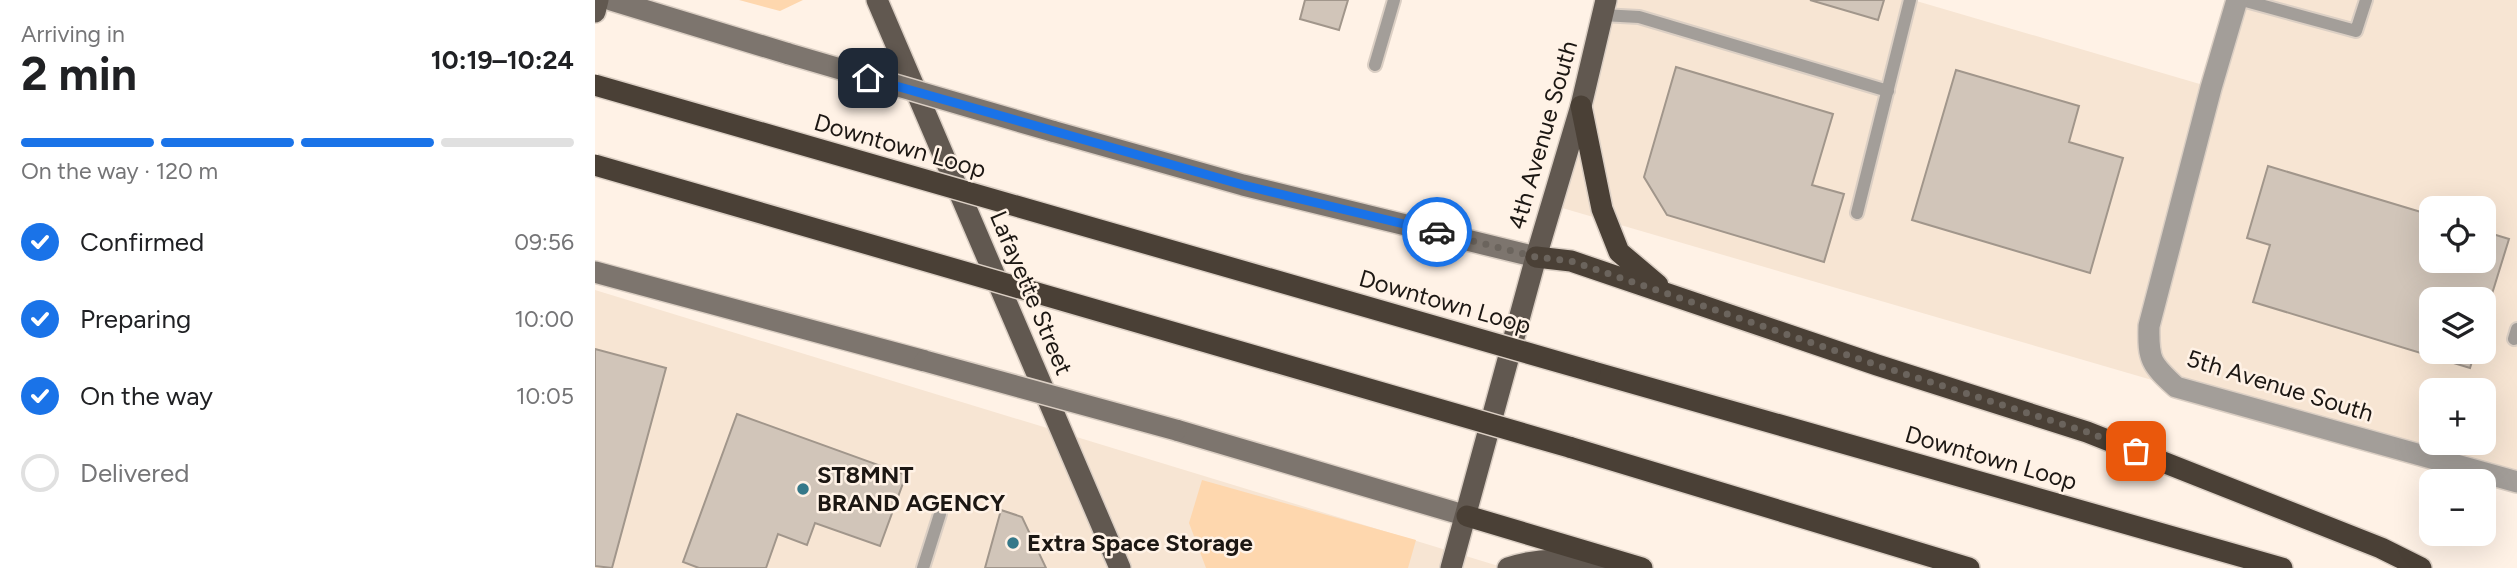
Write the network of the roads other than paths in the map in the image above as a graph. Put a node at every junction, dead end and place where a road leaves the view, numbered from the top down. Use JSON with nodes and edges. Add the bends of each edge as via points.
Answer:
{"nodes":[{"id":1,"x":599,"y":0,"type":"edge"},
{"id":2,"x":611,"y":0,"type":"edge"},
{"id":3,"x":877,"y":0,"type":"edge"},
{"id":4,"x":1394,"y":0,"type":"edge"},
{"id":5,"x":1910,"y":0,"type":"edge"},
{"id":6,"x":2239,"y":0,"type":"edge"},
{"id":7,"x":2366,"y":0,"type":"edge"},
{"id":8,"x":1604,"y":8,"type":"edge"},
{"id":9,"x":595,"y":12,"type":"edge"},
{"id":10,"x":1375,"y":65,"type":"dead end"},
{"id":11,"x":595,"y":85,"type":"edge"},
{"id":12,"x":1888,"y":92,"type":"junction"},
{"id":13,"x":1581,"y":106,"type":"junction"},
{"id":14,"x":595,"y":165,"type":"edge"},
{"id":15,"x":1857,"y":213,"type":"dead end"},
{"id":16,"x":1536,"y":257,"type":"junction"},
{"id":17,"x":595,"y":272,"type":"edge"},
{"id":18,"x":1697,"y":304,"type":"junction"},
{"id":19,"x":2517,"y":482,"type":"edge"},
{"id":20,"x":940,"y":514,"type":"dead end"},
{"id":21,"x":1467,"y":516,"type":"junction"},
{"id":22,"x":1638,"y":567,"type":"edge"},
{"id":23,"x":923,"y":568,"type":"edge"},
{"id":24,"x":1120,"y":568,"type":"edge"},
{"id":25,"x":1451,"y":568,"type":"edge"},
{"id":26,"x":1507,"y":568,"type":"edge"},
{"id":27,"x":1969,"y":568,"type":"edge"},
{"id":28,"x":2282,"y":568,"type":"edge"},
{"id":29,"x":2421,"y":568,"type":"edge"}],
"edges":[{"from":1,"to":9,"type":"main road"},
{"from":2,"to":16,"type":"main road","bridge":true,"via":[[1243,185]]},
{"from":3,"to":24,"type":"main road","name":"Lafayette Street"},
{"from":4,"to":10,"type":"lane"},
{"from":5,"to":12,"type":"lane"},
{"from":6,"to":7,"type":"lane","via":[[2356,31]]},
{"from":6,"to":19,"type":"street","name":"5th Avenue South","via":[[2211,88],[2149,326],[2155,367],[2176,387]]},
{"from":8,"to":12,"type":"lane"},
{"from":8,"to":13,"type":"main road","name":"4th Avenue South"},
{"from":11,"to":28,"type":"highway","name":"Downtown Loop","bridge":true},
{"from":12,"to":15,"type":"lane"},
{"from":13,"to":16,"type":"main road","name":"4th Avenue South"},
{"from":13,"to":18,"type":"highway","via":[[1602,209],[1619,253],[1654,283]]},
{"from":14,"to":27,"type":"highway","bridge":true,"via":[[1569,447]]},
{"from":16,"to":18,"type":"highway","via":[[1571,261]]},
{"from":16,"to":21,"type":"main road","name":"4th Avenue South"},
{"from":17,"to":21,"type":"main road","bridge":true,"via":[[1176,430]]},
{"from":18,"to":29,"type":"highway","via":[[2087,432]]},
{"from":20,"to":23,"type":"lane"},
{"from":21,"to":22,"type":"highway"},
{"from":21,"to":25,"type":"main road","name":"4th Avenue South"},
{"from":22,"to":26,"type":"main road","via":[[1564,558]]}]}
